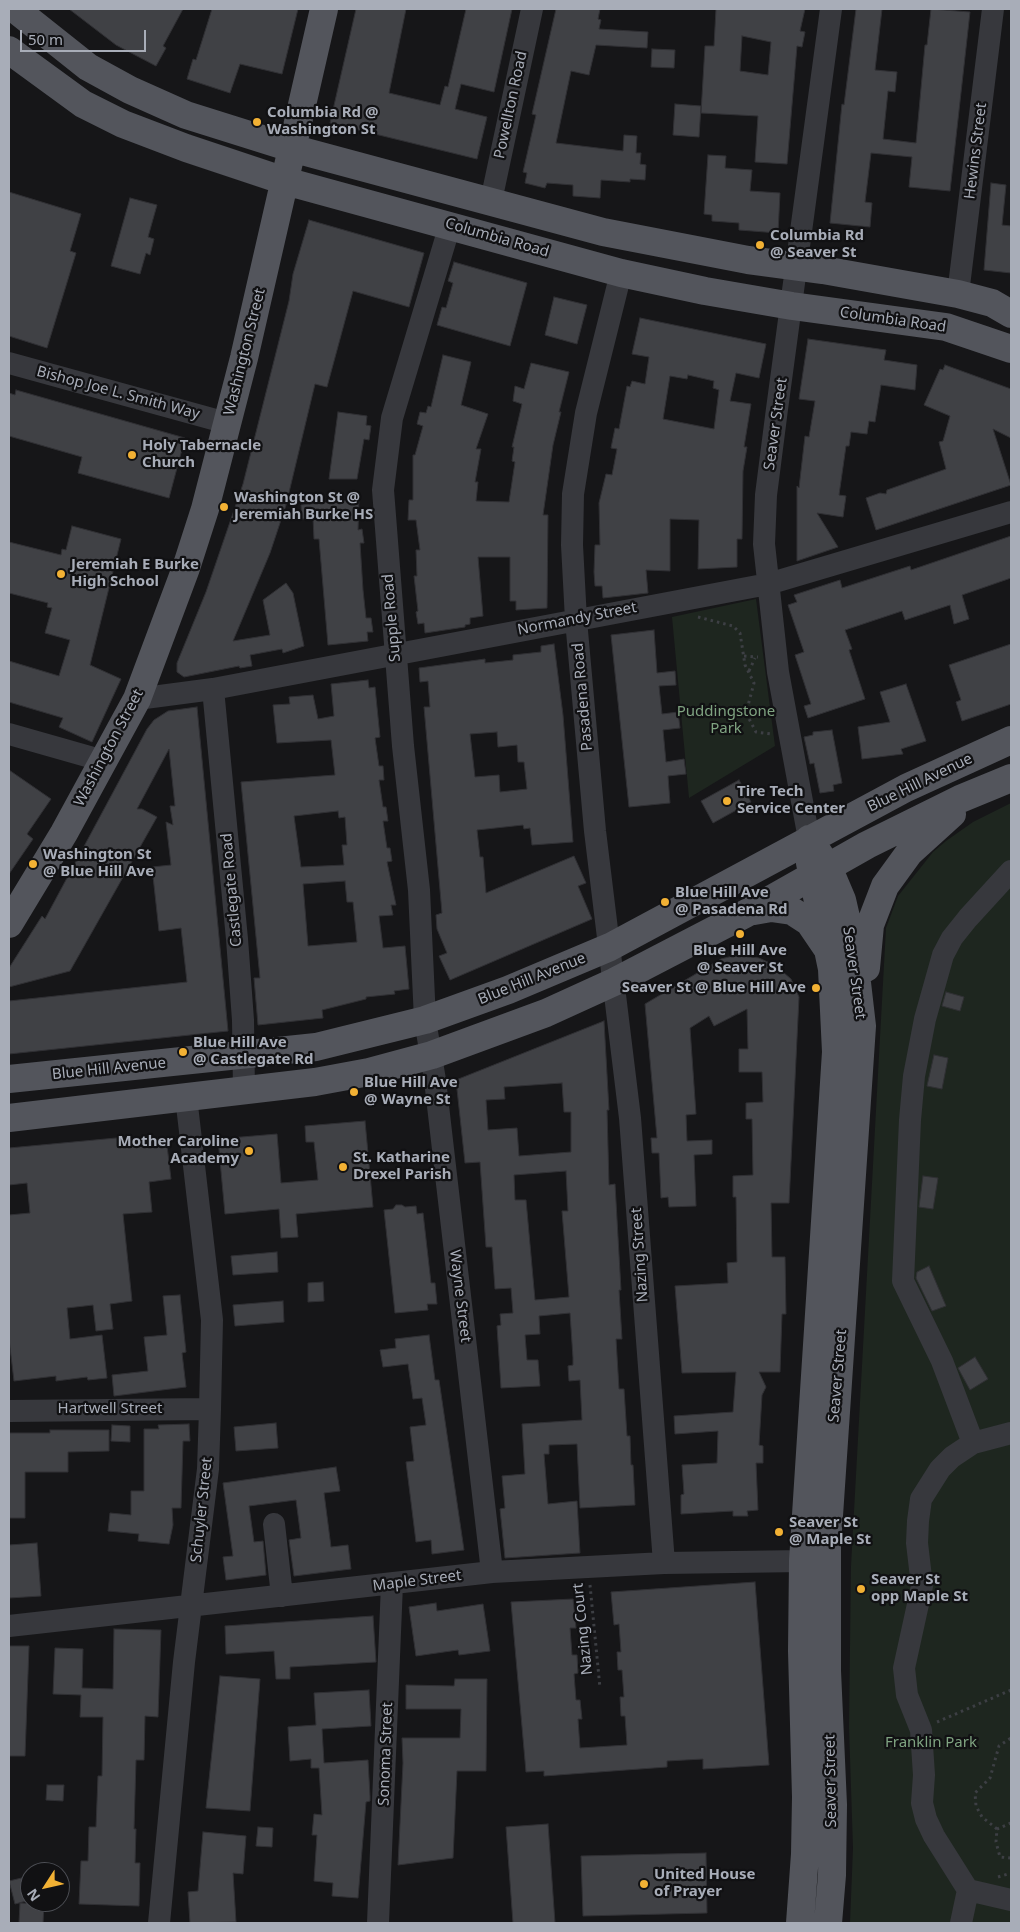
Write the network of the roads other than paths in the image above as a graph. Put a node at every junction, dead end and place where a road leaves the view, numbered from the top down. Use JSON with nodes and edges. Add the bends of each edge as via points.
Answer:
{"nodes":[{"id":1,"x":15,"y":9,"type":"edge"},
{"id":2,"x":324,"y":9,"type":"edge"},
{"id":3,"x":532,"y":9,"type":"edge"},
{"id":4,"x":831,"y":9,"type":"edge"},
{"id":5,"x":993,"y":9,"type":"edge"},
{"id":6,"x":9,"y":50,"type":"edge"},
{"id":7,"x":291,"y":148,"type":"junction"},
{"id":8,"x":285,"y":181,"type":"junction"},
{"id":9,"x":491,"y":201,"type":"junction"},
{"id":10,"x":450,"y":225,"type":"junction"},
{"id":11,"x":797,"y":266,"type":"junction"},
{"id":12,"x":621,"y":273,"type":"junction"},
{"id":13,"x":958,"y":294,"type":"junction"},
{"id":14,"x":792,"y":306,"type":"junction"},
{"id":15,"x":1011,"y":314,"type":"edge"},
{"id":16,"x":1011,"y":349,"type":"edge"},
{"id":17,"x":9,"y":363,"type":"edge"},
{"id":18,"x":227,"y":423,"type":"junction"},
{"id":19,"x":1011,"y":512,"type":"edge"},
{"id":20,"x":768,"y":584,"type":"junction"},
{"id":21,"x":576,"y":620,"type":"junction"},
{"id":22,"x":396,"y":654,"type":"junction"},
{"id":23,"x":213,"y":689,"type":"junction"},
{"id":24,"x":137,"y":699,"type":"junction"},
{"id":25,"x":9,"y":734,"type":"edge"},
{"id":26,"x":1011,"y":740,"type":"edge"},
{"id":27,"x":104,"y":761,"type":"junction"},
{"id":28,"x":1004,"y":781,"type":"edge"},
{"id":29,"x":810,"y":839,"type":"junction"},
{"id":30,"x":820,"y":871,"type":"junction"},
{"id":31,"x":1011,"y":871,"type":"edge"},
{"id":32,"x":745,"y":914,"type":"junction"},
{"id":33,"x":9,"y":924,"type":"edge"},
{"id":34,"x":610,"y":946,"type":"junction"},
{"id":35,"x":830,"y":953,"type":"junction"},
{"id":36,"x":614,"y":982,"type":"junction"},
{"id":37,"x":425,"y":1020,"type":"junction"},
{"id":38,"x":862,"y":1026,"type":"junction"},
{"id":39,"x":432,"y":1055,"type":"junction"},
{"id":40,"x":242,"y":1056,"type":"junction"},
{"id":41,"x":9,"y":1079,"type":"edge"},
{"id":42,"x":244,"y":1091,"type":"junction"},
{"id":43,"x":186,"y":1097,"type":"junction"},
{"id":44,"x":9,"y":1118,"type":"edge"},
{"id":45,"x":210,"y":1409,"type":"junction"},
{"id":46,"x":9,"y":1411,"type":"edge"},
{"id":47,"x":1011,"y":1433,"type":"edge"},
{"id":48,"x":973,"y":1443,"type":"junction"},
{"id":49,"x":274,"y":1524,"type":"dead end"},
{"id":50,"x":815,"y":1557,"type":"junction"},
{"id":51,"x":664,"y":1564,"type":"junction"},
{"id":52,"x":492,"y":1572,"type":"junction"},
{"id":53,"x":392,"y":1584,"type":"junction"},
{"id":54,"x":282,"y":1596,"type":"junction"},
{"id":55,"x":191,"y":1607,"type":"junction"},
{"id":56,"x":9,"y":1626,"type":"edge"},
{"id":57,"x":968,"y":1890,"type":"junction"},
{"id":58,"x":1011,"y":1900,"type":"edge"},
{"id":59,"x":159,"y":1923,"type":"edge"},
{"id":60,"x":378,"y":1923,"type":"edge"},
{"id":61,"x":800,"y":1923,"type":"edge"},
{"id":62,"x":828,"y":1923,"type":"edge"},
{"id":63,"x":961,"y":1923,"type":"edge"}],
"edges":[{"from":1,"to":7,"type":"main road","via":[[88,67],[130,90],[186,115]]},
{"from":2,"to":7,"type":"main road","name":"Washington Street"},
{"from":3,"to":9,"type":"street","name":"Powellton Road"},
{"from":4,"to":11,"type":"street","name":"Seaver Street"},
{"from":5,"to":13,"type":"street","name":"Hewins Street"},
{"from":6,"to":8,"type":"main road","name":"Columbia Road","via":[[83,104],[123,124]]},
{"from":7,"to":8,"type":"main road","name":"Washington Street"},
{"from":7,"to":9,"type":"main road"},
{"from":8,"to":10,"type":"main road","name":"Columbia Road"},
{"from":8,"to":18,"type":"main road","name":"Washington Street"},
{"from":9,"to":11,"type":"main road","via":[[658,244]]},
{"from":10,"to":12,"type":"main road","name":"Columbia Road"},
{"from":10,"to":22,"type":"street","name":"Supple Road","via":[[394,409],[386,455],[383,490]]},
{"from":11,"to":13,"type":"main road"},
{"from":11,"to":14,"type":"street","name":"Seaver Street"},
{"from":12,"to":14,"type":"main road","name":"Columbia Road"},
{"from":12,"to":21,"type":"street","name":"Pasadena Road","via":[[586,413],[573,494]]},
{"from":13,"to":15,"type":"main road","via":[[992,303]]},
{"from":14,"to":16,"type":"main road","name":"Columbia Road","via":[[946,327]]},
{"from":14,"to":20,"type":"street","name":"Seaver Street","via":[[766,495],[764,544]]},
{"from":17,"to":18,"type":"street","name":"Bishop Joe L. Smith Way"},
{"from":18,"to":24,"type":"main road","name":"Washington Street","via":[[186,568]]},
{"from":19,"to":20,"type":"street","name":"Normandy Street"},
{"from":20,"to":21,"type":"street","name":"Normandy Street"},
{"from":20,"to":29,"type":"street","name":"Seaver Street","via":[[778,672]]},
{"from":21,"to":22,"type":"street","name":"Normandy Street"},
{"from":21,"to":34,"type":"street","name":"Pasadena Road","via":[[595,831]]},
{"from":22,"to":23,"type":"street","name":"Normandy Street"},
{"from":22,"to":37,"type":"street","name":"Supple Road","via":[[419,890]]},
{"from":23,"to":24,"type":"street","name":"Normandy Street"},
{"from":23,"to":40,"type":"street","name":"Castlegate Road","via":[[243,1020]]},
{"from":24,"to":27,"type":"main road","name":"Washington Street"},
{"from":25,"to":27,"type":"street"},
{"from":26,"to":29,"type":"main road","name":"Blue Hill Avenue","via":[[934,774]]},
{"from":27,"to":33,"type":"main road","name":"Washington Street"},
{"from":28,"to":30,"type":"main road","name":"Blue Hill Avenue","via":[[931,813]]},
{"from":28,"to":38,"type":"main road","via":[[960,807],[934,828],[899,865],[885,886],[870,925]]},
{"from":29,"to":30,"type":"main road","name":"Seaver Street"},
{"from":29,"to":34,"type":"main road","name":"Blue Hill Avenue"},
{"from":30,"to":32,"type":"main road","name":"Blue Hill Avenue"},
{"from":30,"to":35,"type":"main road","name":"Seaver Street"},
{"from":30,"to":38,"type":"main road","name":"Seaver Street","via":[[842,900]]},
{"from":31,"to":48,"type":"street","via":[[968,918],[943,955],[925,1019],[914,1076],[910,1120],[903,1281],[942,1360]]},
{"from":32,"to":35,"type":"main road","via":[[771,908],[792,911],[809,922]]},
{"from":32,"to":36,"type":"main road","name":"Blue Hill Avenue"},
{"from":34,"to":36,"type":"street","name":"Nazing Street"},
{"from":34,"to":37,"type":"main road","name":"Blue Hill Avenue","via":[[508,990]]},
{"from":35,"to":50,"type":"main road","name":"Seaver Street","via":[[835,1007],[834,1084]]},
{"from":36,"to":39,"type":"main road","name":"Blue Hill Avenue","via":[[546,1013]]},
{"from":36,"to":51,"type":"street","name":"Nazing Street","via":[[630,1118]]},
{"from":37,"to":39,"type":"street","name":"Wayne Street"},
{"from":37,"to":40,"type":"main road","name":"Blue Hill Avenue","via":[[316,1047]]},
{"from":38,"to":50,"type":"main road","name":"Seaver Street"},
{"from":39,"to":42,"type":"main road","name":"Blue Hill Avenue","via":[[369,1072]]},
{"from":39,"to":52,"type":"street","name":"Wayne Street"},
{"from":40,"to":41,"type":"main road","name":"Blue Hill Avenue"},
{"from":40,"to":42,"type":"street","name":"Castlegate Road"},
{"from":42,"to":43,"type":"main road","name":"Blue Hill Avenue"},
{"from":43,"to":44,"type":"main road","name":"Blue Hill Avenue"},
{"from":43,"to":45,"type":"street","name":"Schuyler Street","via":[[212,1320]]},
{"from":45,"to":46,"type":"street","name":"Hartwell Street"},
{"from":45,"to":55,"type":"street","name":"Schuyler Street","via":[[208,1470]]},
{"from":47,"to":48,"type":"street"},
{"from":48,"to":57,"type":"street","via":[[940,1469],[921,1499],[917,1543],[922,1586],[904,1668],[907,1695],[920,1730],[924,1775],[922,1803],[926,1819]]},
{"from":49,"to":54,"type":"street"},
{"from":50,"to":51,"type":"street","name":"Maple Street"},
{"from":50,"to":61,"type":"main road","name":"Seaver Street","via":[[802,1651],[806,1854]]},
{"from":50,"to":62,"type":"main road","name":"Seaver Street","via":[[827,1672],[833,1805]]},
{"from":51,"to":52,"type":"street","name":"Maple Street"},
{"from":52,"to":53,"type":"street","name":"Maple Street"},
{"from":53,"to":54,"type":"street","name":"Maple Street"},
{"from":53,"to":60,"type":"street","name":"Sonoma Street"},
{"from":54,"to":55,"type":"street","name":"Maple Street"},
{"from":55,"to":56,"type":"street","name":"Maple Street"},
{"from":55,"to":59,"type":"street","name":"Schuyler Street"},
{"from":57,"to":58,"type":"street"},
{"from":57,"to":63,"type":"street"}]}
